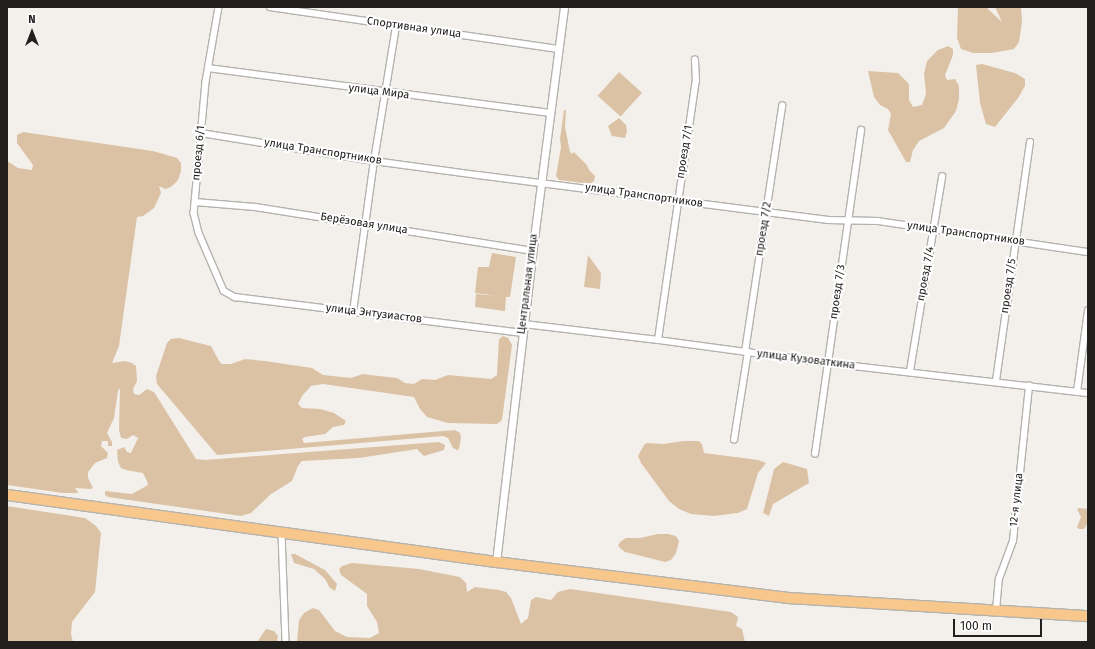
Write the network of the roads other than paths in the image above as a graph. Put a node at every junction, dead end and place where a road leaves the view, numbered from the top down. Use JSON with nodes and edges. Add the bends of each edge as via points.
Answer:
{"nodes":[{"id":1,"x":219,"y":7,"type":"edge"},
{"id":2,"x":270,"y":7,"type":"edge"},
{"id":3,"x":564,"y":7,"type":"edge"},
{"id":4,"x":396,"y":26,"type":"junction"},
{"id":5,"x":558,"y":49,"type":"junction"},
{"id":6,"x":695,"y":60,"type":"dead end"},
{"id":7,"x":208,"y":68,"type":"junction"},
{"id":8,"x":384,"y":92,"type":"junction"},
{"id":9,"x":782,"y":106,"type":"dead end"},
{"id":10,"x":550,"y":113,"type":"junction"},
{"id":11,"x":861,"y":130,"type":"dead end"},
{"id":12,"x":201,"y":133,"type":"junction"},
{"id":13,"x":1030,"y":142,"type":"dead end"},
{"id":14,"x":374,"y":161,"type":"junction"},
{"id":15,"x":942,"y":177,"type":"dead end"},
{"id":16,"x":541,"y":182,"type":"junction"},
{"id":17,"x":678,"y":200,"type":"junction"},
{"id":18,"x":195,"y":202,"type":"junction"},
{"id":19,"x":767,"y":213,"type":"junction"},
{"id":20,"x":848,"y":221,"type":"junction"},
{"id":21,"x":365,"y":224,"type":"junction"},
{"id":22,"x":934,"y":229,"type":"junction"},
{"id":23,"x":1015,"y":241,"type":"junction"},
{"id":24,"x":532,"y":251,"type":"junction"},
{"id":25,"x":1088,"y":252,"type":"edge"},
{"id":26,"x":226,"y":294,"type":"joint"},
{"id":27,"x":1088,"y":311,"type":"edge"},
{"id":28,"x":353,"y":312,"type":"junction"},
{"id":29,"x":524,"y":324,"type":"junction"},
{"id":30,"x":523,"y":333,"type":"junction"},
{"id":31,"x":658,"y":340,"type":"junction"},
{"id":32,"x":747,"y":352,"type":"junction"},
{"id":33,"x":828,"y":363,"type":"junction"},
{"id":34,"x":910,"y":371,"type":"junction"},
{"id":35,"x":996,"y":381,"type":"junction"},
{"id":36,"x":1029,"y":386,"type":"junction"},
{"id":37,"x":1077,"y":392,"type":"junction"},
{"id":38,"x":1088,"y":393,"type":"edge"},
{"id":39,"x":734,"y":440,"type":"dead end"},
{"id":40,"x":815,"y":454,"type":"dead end"},
{"id":41,"x":7,"y":495,"type":"edge"},
{"id":42,"x":282,"y":533,"type":"junction"},
{"id":43,"x":496,"y":562,"type":"junction"},
{"id":44,"x":996,"y":611,"type":"junction"},
{"id":45,"x":1088,"y":616,"type":"edge"},
{"id":46,"x":286,"y":642,"type":"edge"}],
"edges":[{"from":1,"to":7,"type":"street","name":"проезд 6/1"},
{"from":2,"to":4,"type":"street","name":"Спортивная улица"},
{"from":3,"to":5,"type":"street","name":"Центральная улица"},
{"from":4,"to":5,"type":"street","name":"Спортивная улица"},
{"from":4,"to":8,"type":"street"},
{"from":5,"to":10,"type":"street","name":"Центральная улица"},
{"from":6,"to":17,"type":"street","name":"проезд 7/1","via":[[696,81]]},
{"from":7,"to":8,"type":"street","name":"улица Мира"},
{"from":7,"to":12,"type":"street","name":"проезд 6/1"},
{"from":8,"to":10,"type":"street","name":"улица Мира"},
{"from":8,"to":14,"type":"street"},
{"from":9,"to":19,"type":"street","name":"проезд 7/2"},
{"from":10,"to":16,"type":"street","name":"Центральная улица"},
{"from":11,"to":20,"type":"street","name":"проезд 7/3"},
{"from":12,"to":14,"type":"street","name":"улица Транспортников"},
{"from":12,"to":18,"type":"street","name":"проезд 6/1"},
{"from":13,"to":23,"type":"street","name":"проезд 7/5"},
{"from":14,"to":16,"type":"street","name":"улица Транспортников"},
{"from":14,"to":21,"type":"street"},
{"from":15,"to":22,"type":"street","name":"проезд 7/4"},
{"from":16,"to":17,"type":"street","name":"улица Транспортников"},
{"from":16,"to":24,"type":"street","name":"Центральная улица"},
{"from":17,"to":19,"type":"street","name":"улица Транспортников"},
{"from":17,"to":31,"type":"street","name":"проезд 7/1"},
{"from":18,"to":21,"type":"street","name":"Берёзовая улица","via":[[255,207]]},
{"from":18,"to":26,"type":"street","name":"проезд 6/1","via":[[197,225]]},
{"from":19,"to":20,"type":"street","name":"улица Транспортников"},
{"from":19,"to":32,"type":"street","name":"проезд 7/2"},
{"from":20,"to":22,"type":"street","name":"улица Транспортников","via":[[878,221]]},
{"from":20,"to":33,"type":"street","name":"проезд 7/3"},
{"from":21,"to":24,"type":"street","name":"Берёзовая улица"},
{"from":21,"to":28,"type":"street"},
{"from":22,"to":23,"type":"street","name":"улица Транспортников"},
{"from":22,"to":34,"type":"street","name":"проезд 7/4"},
{"from":23,"to":25,"type":"street","name":"улица Транспортников"},
{"from":23,"to":35,"type":"street","name":"проезд 7/5"},
{"from":24,"to":29,"type":"street","name":"Центральная улица"},
{"from":26,"to":28,"type":"street","name":"улица Энтузиастов"},
{"from":27,"to":37,"type":"street"},
{"from":28,"to":30,"type":"street","name":"улица Энтузиастов"},
{"from":29,"to":30,"type":"street","name":"Центральная улица"},
{"from":29,"to":31,"type":"street","name":"улица Кузоваткина"},
{"from":30,"to":43,"type":"street","name":"Центральная улица"},
{"from":31,"to":32,"type":"street","name":"улица Кузоваткина"},
{"from":32,"to":33,"type":"street","name":"улица Кузоваткина"},
{"from":32,"to":39,"type":"street","name":"проезд 7/2"},
{"from":33,"to":34,"type":"street","name":"улица Кузоваткина"},
{"from":33,"to":40,"type":"street","name":"проезд 7/3"},
{"from":34,"to":35,"type":"street","name":"улица Кузоваткина"},
{"from":35,"to":36,"type":"street","name":"улица Кузоваткина"},
{"from":36,"to":37,"type":"street","name":"улица Кузоваткина"},
{"from":36,"to":44,"type":"street","name":"12-я улица","via":[[1013,541],[999,579]]},
{"from":37,"to":38,"type":"street","name":"улица Кузоваткина"},
{"from":41,"to":42,"type":"highway"},
{"from":42,"to":43,"type":"highway"},
{"from":42,"to":46,"type":"street"},
{"from":43,"to":44,"type":"highway","via":[[790,598]]},
{"from":44,"to":45,"type":"highway"}]}
